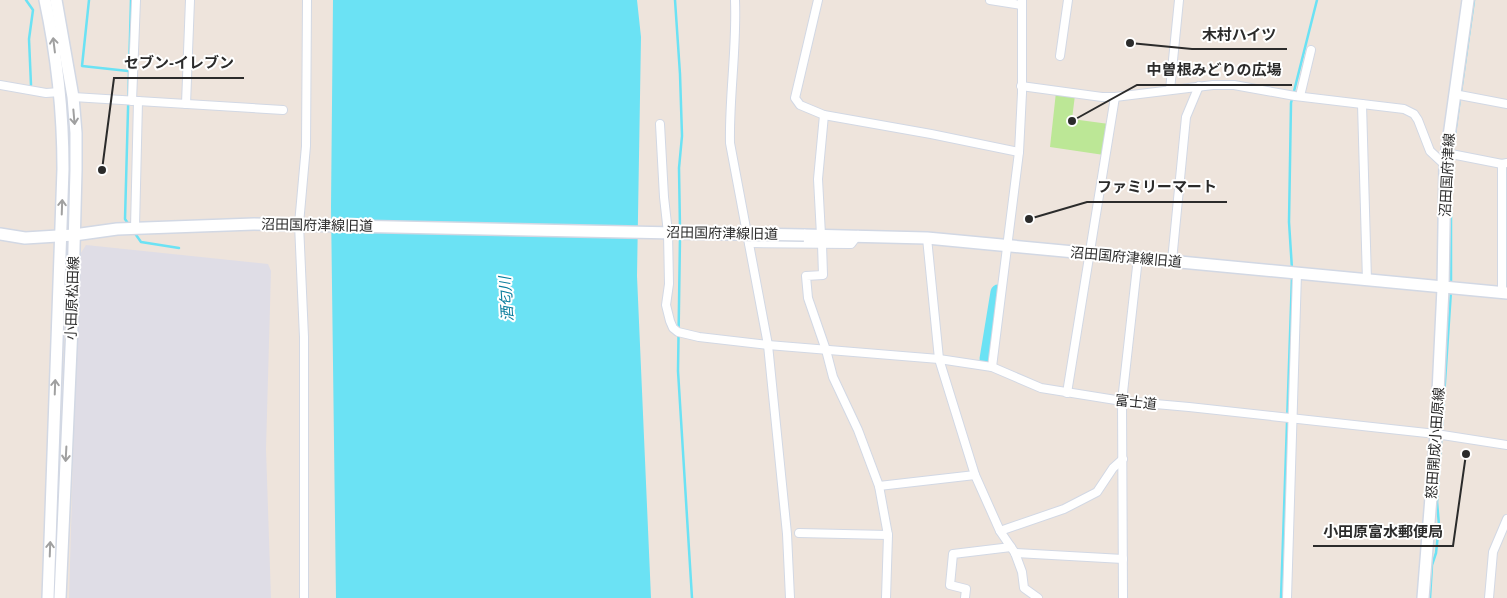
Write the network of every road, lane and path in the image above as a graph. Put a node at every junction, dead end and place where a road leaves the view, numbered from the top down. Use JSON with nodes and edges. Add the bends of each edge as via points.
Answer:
{"nodes":[{"id":1,"x":46,"y":0,"type":"edge"},
{"id":2,"x":56,"y":0,"type":"edge"},
{"id":3,"x":136,"y":0,"type":"edge"},
{"id":4,"x":190,"y":0,"type":"edge"},
{"id":5,"x":308,"y":0,"type":"edge"},
{"id":6,"x":735,"y":0,"type":"edge"},
{"id":7,"x":818,"y":0,"type":"edge"},
{"id":8,"x":990,"y":0,"type":"edge"},
{"id":9,"x":1068,"y":0,"type":"edge"},
{"id":10,"x":1179,"y":0,"type":"edge"},
{"id":11,"x":1468,"y":0,"type":"edge"},
{"id":12,"x":1022,"y":3,"type":"edge"},
{"id":13,"x":1311,"y":50,"type":"dead end"},
{"id":14,"x":1060,"y":56,"type":"dead end"},
{"id":15,"x":0,"y":85,"type":"edge"},
{"id":16,"x":1022,"y":86,"type":"junction"},
{"id":17,"x":1199,"y":86,"type":"junction"},
{"id":18,"x":1170,"y":90,"type":"junction"},
{"id":19,"x":60,"y":92,"type":"junction"},
{"id":20,"x":1454,"y":94,"type":"junction"},
{"id":21,"x":1115,"y":96,"type":"junction"},
{"id":22,"x":1295,"y":96,"type":"junction"},
{"id":23,"x":73,"y":97,"type":"junction"},
{"id":24,"x":135,"y":101,"type":"junction"},
{"id":25,"x":186,"y":104,"type":"junction"},
{"id":26,"x":1362,"y":104,"type":"junction"},
{"id":27,"x":1507,"y":104,"type":"edge"},
{"id":28,"x":283,"y":110,"type":"dead end"},
{"id":29,"x":824,"y":115,"type":"junction"},
{"id":30,"x":660,"y":124,"type":"dead end"},
{"id":31,"x":1019,"y":152,"type":"junction"},
{"id":32,"x":1446,"y":153,"type":"junction"},
{"id":33,"x":1504,"y":164,"type":"edge"},
{"id":34,"x":1445,"y":165,"type":"junction"},
{"id":35,"x":1505,"y":217,"type":"edge"},
{"id":36,"x":299,"y":224,"type":"junction"},
{"id":37,"x":135,"y":228,"type":"junction"},
{"id":38,"x":672,"y":233,"type":"junction"},
{"id":39,"x":0,"y":234,"type":"edge"},
{"id":40,"x":61,"y":235,"type":"junction"},
{"id":41,"x":74,"y":235,"type":"junction"},
{"id":42,"x":927,"y":238,"type":"junction"},
{"id":43,"x":821,"y":239,"type":"junction"},
{"id":44,"x":749,"y":243,"type":"junction"},
{"id":45,"x":1008,"y":246,"type":"junction"},
{"id":46,"x":1090,"y":254,"type":"junction"},
{"id":47,"x":1138,"y":258,"type":"junction"},
{"id":48,"x":1172,"y":261,"type":"junction"},
{"id":49,"x":1292,"y":272,"type":"junction"},
{"id":50,"x":1367,"y":281,"type":"junction"},
{"id":51,"x":1443,"y":288,"type":"junction"},
{"id":52,"x":1505,"y":293,"type":"edge"},
{"id":53,"x":768,"y":345,"type":"junction"},
{"id":54,"x":826,"y":350,"type":"junction"},
{"id":55,"x":939,"y":359,"type":"junction"},
{"id":56,"x":992,"y":368,"type":"junction"},
{"id":57,"x":1067,"y":393,"type":"junction"},
{"id":58,"x":1122,"y":401,"type":"junction"},
{"id":59,"x":1289,"y":418,"type":"junction"},
{"id":60,"x":1436,"y":434,"type":"junction"},
{"id":61,"x":1507,"y":445,"type":"edge"},
{"id":62,"x":1123,"y":459,"type":"junction"},
{"id":63,"x":975,"y":475,"type":"junction"},
{"id":64,"x":879,"y":486,"type":"junction"},
{"id":65,"x":1507,"y":519,"type":"edge"},
{"id":66,"x":1000,"y":531,"type":"junction"},
{"id":67,"x":799,"y":533,"type":"dead end"},
{"id":68,"x":888,"y":535,"type":"junction"},
{"id":69,"x":1013,"y":550,"type":"junction"},
{"id":70,"x":1123,"y":559,"type":"junction"},
{"id":71,"x":48,"y":598,"type":"edge"},
{"id":72,"x":60,"y":598,"type":"edge"},
{"id":73,"x":304,"y":598,"type":"edge"},
{"id":74,"x":790,"y":598,"type":"edge"},
{"id":75,"x":886,"y":598,"type":"edge"},
{"id":76,"x":965,"y":598,"type":"edge"},
{"id":77,"x":1038,"y":598,"type":"edge"},
{"id":78,"x":1123,"y":598,"type":"edge"},
{"id":79,"x":1286,"y":598,"type":"edge"},
{"id":80,"x":1423,"y":598,"type":"edge"},
{"id":81,"x":1489,"y":598,"type":"edge"}],
"edges":[{"from":19,"to":1,"type":"main road","name":"小田原松田線","one_way":true},
{"from":2,"to":23,"type":"main road","name":"小田原松田線"},
{"from":3,"to":24,"type":"street"},
{"from":4,"to":25,"type":"street"},
{"from":5,"to":36,"type":"street","via":[[306,146]]},
{"from":6,"to":44,"type":"street","via":[[730,143]]},
{"from":7,"to":29,"type":"street","via":[[795,98],[800,105]]},
{"from":8,"to":12,"type":"street"},
{"from":9,"to":14,"type":"street"},
{"from":10,"to":18,"type":"street"},
{"from":11,"to":20,"type":"main road","name":"沼田国府津線"},
{"from":12,"to":16,"type":"street"},
{"from":13,"to":22,"type":"street"},
{"from":15,"to":19,"type":"street","via":[[46,93]]},
{"from":16,"to":21,"type":"street"},
{"from":16,"to":31,"type":"street"},
{"from":17,"to":18,"type":"street"},
{"from":17,"to":22,"type":"street","via":[[1234,85]]},
{"from":17,"to":48,"type":"street","via":[[1186,117]]},
{"from":18,"to":21,"type":"street"},
{"from":40,"to":19,"type":"main road","name":"小田原松田線","one_way":true,"via":[[63,143]]},
{"from":20,"to":27,"type":"street"},
{"from":20,"to":32,"type":"main road","name":"沼田国府津線"},
{"from":21,"to":46,"type":"street"},
{"from":22,"to":26,"type":"street"},
{"from":23,"to":24,"type":"street"},
{"from":23,"to":41,"type":"main road","name":"小田原松田線","one_way":true,"via":[[76,142]]},
{"from":24,"to":25,"type":"street"},
{"from":24,"to":37,"type":"street"},
{"from":25,"to":28,"type":"street"},
{"from":26,"to":34,"type":"street","via":[[1404,109],[1414,114],[1430,151]]},
{"from":26,"to":50,"type":"street"},
{"from":29,"to":31,"type":"street"},
{"from":29,"to":43,"type":"street","via":[[818,179]]},
{"from":30,"to":38,"type":"street","via":[[664,197]]},
{"from":31,"to":45,"type":"street"},
{"from":32,"to":33,"type":"street"},
{"from":32,"to":34,"type":"main road","name":"沼田国府津線"},
{"from":33,"to":35,"type":"street"},
{"from":34,"to":51,"type":"main road","name":"沼田国府津線"},
{"from":35,"to":52,"type":"street"},
{"from":36,"to":37,"type":"main road","name":"沼田国府津線旧道"},
{"from":36,"to":38,"type":"main road","name":"沼田国府津線旧道"},
{"from":36,"to":73,"type":"street","via":[[304,337]]},
{"from":37,"to":41,"type":"main road","name":"沼田国府津線旧道"},
{"from":38,"to":43,"type":"main road","name":"沼田国府津線旧道","bridge":true,"via":[[804,235]]},
{"from":38,"to":53,"type":"street","name":"富士道","via":[[666,305],[672,328],[690,336]]},
{"from":39,"to":40,"type":"main road","name":"沼田国府津線旧道","via":[[25,238]]},
{"from":40,"to":41,"type":"main road","name":"沼田国府津線旧道"},
{"from":71,"to":40,"type":"main road","name":"小田原松田線","one_way":true},
{"from":41,"to":72,"type":"main road","name":"小田原松田線","one_way":true},
{"from":42,"to":43,"type":"main road","name":"沼田国府津線旧道","via":[[858,235]]},
{"from":42,"to":45,"type":"main road","name":"沼田国府津線旧道"},
{"from":42,"to":55,"type":"street"},
{"from":43,"to":44,"type":"street"},
{"from":43,"to":54,"type":"street","via":[[823,275],[806,276],[808,298]]},
{"from":44,"to":53,"type":"street"},
{"from":45,"to":46,"type":"main road","name":"沼田国府津線旧道"},
{"from":45,"to":56,"type":"street"},
{"from":46,"to":47,"type":"main road","name":"沼田国府津線旧道"},
{"from":46,"to":57,"type":"street"},
{"from":47,"to":48,"type":"main road","name":"沼田国府津線旧道"},
{"from":47,"to":58,"type":"street"},
{"from":48,"to":49,"type":"main road","name":"沼田国府津線旧道"},
{"from":49,"to":50,"type":"main road","name":"沼田国府津線旧道"},
{"from":49,"to":59,"type":"street"},
{"from":50,"to":51,"type":"main road","name":"沼田国府津線旧道"},
{"from":51,"to":52,"type":"main road"},
{"from":51,"to":60,"type":"main road","name":"怒田開成小田原線"},
{"from":53,"to":54,"type":"street","name":"富士道"},
{"from":53,"to":74,"type":"street","via":[[787,534]]},
{"from":54,"to":55,"type":"street","name":"富士道"},
{"from":54,"to":64,"type":"street","via":[[833,377]]},
{"from":55,"to":56,"type":"street","name":"富士道"},
{"from":55,"to":63,"type":"street"},
{"from":56,"to":57,"type":"street","name":"富士道","via":[[1041,388]]},
{"from":57,"to":58,"type":"street","name":"富士道"},
{"from":58,"to":59,"type":"street","name":"富士道"},
{"from":58,"to":62,"type":"street"},
{"from":59,"to":60,"type":"street","name":"富士道"},
{"from":59,"to":79,"type":"street"},
{"from":60,"to":61,"type":"street","name":"富士道"},
{"from":60,"to":80,"type":"main road","name":"怒田開成小田原線"},
{"from":62,"to":66,"type":"street","via":[[1096,492],[1064,509]]},
{"from":62,"to":70,"type":"street"},
{"from":63,"to":64,"type":"street"},
{"from":63,"to":66,"type":"street"},
{"from":64,"to":68,"type":"street"},
{"from":65,"to":81,"type":"street","via":[[1493,552]]},
{"from":66,"to":69,"type":"street"},
{"from":67,"to":68,"type":"street"},
{"from":68,"to":75,"type":"street"},
{"from":69,"to":70,"type":"street"},
{"from":69,"to":76,"type":"street","via":[[953,554],[950,585],[966,589]]},
{"from":69,"to":77,"type":"street","via":[[1022,572],[1024,588]]},
{"from":70,"to":78,"type":"street"}]}
